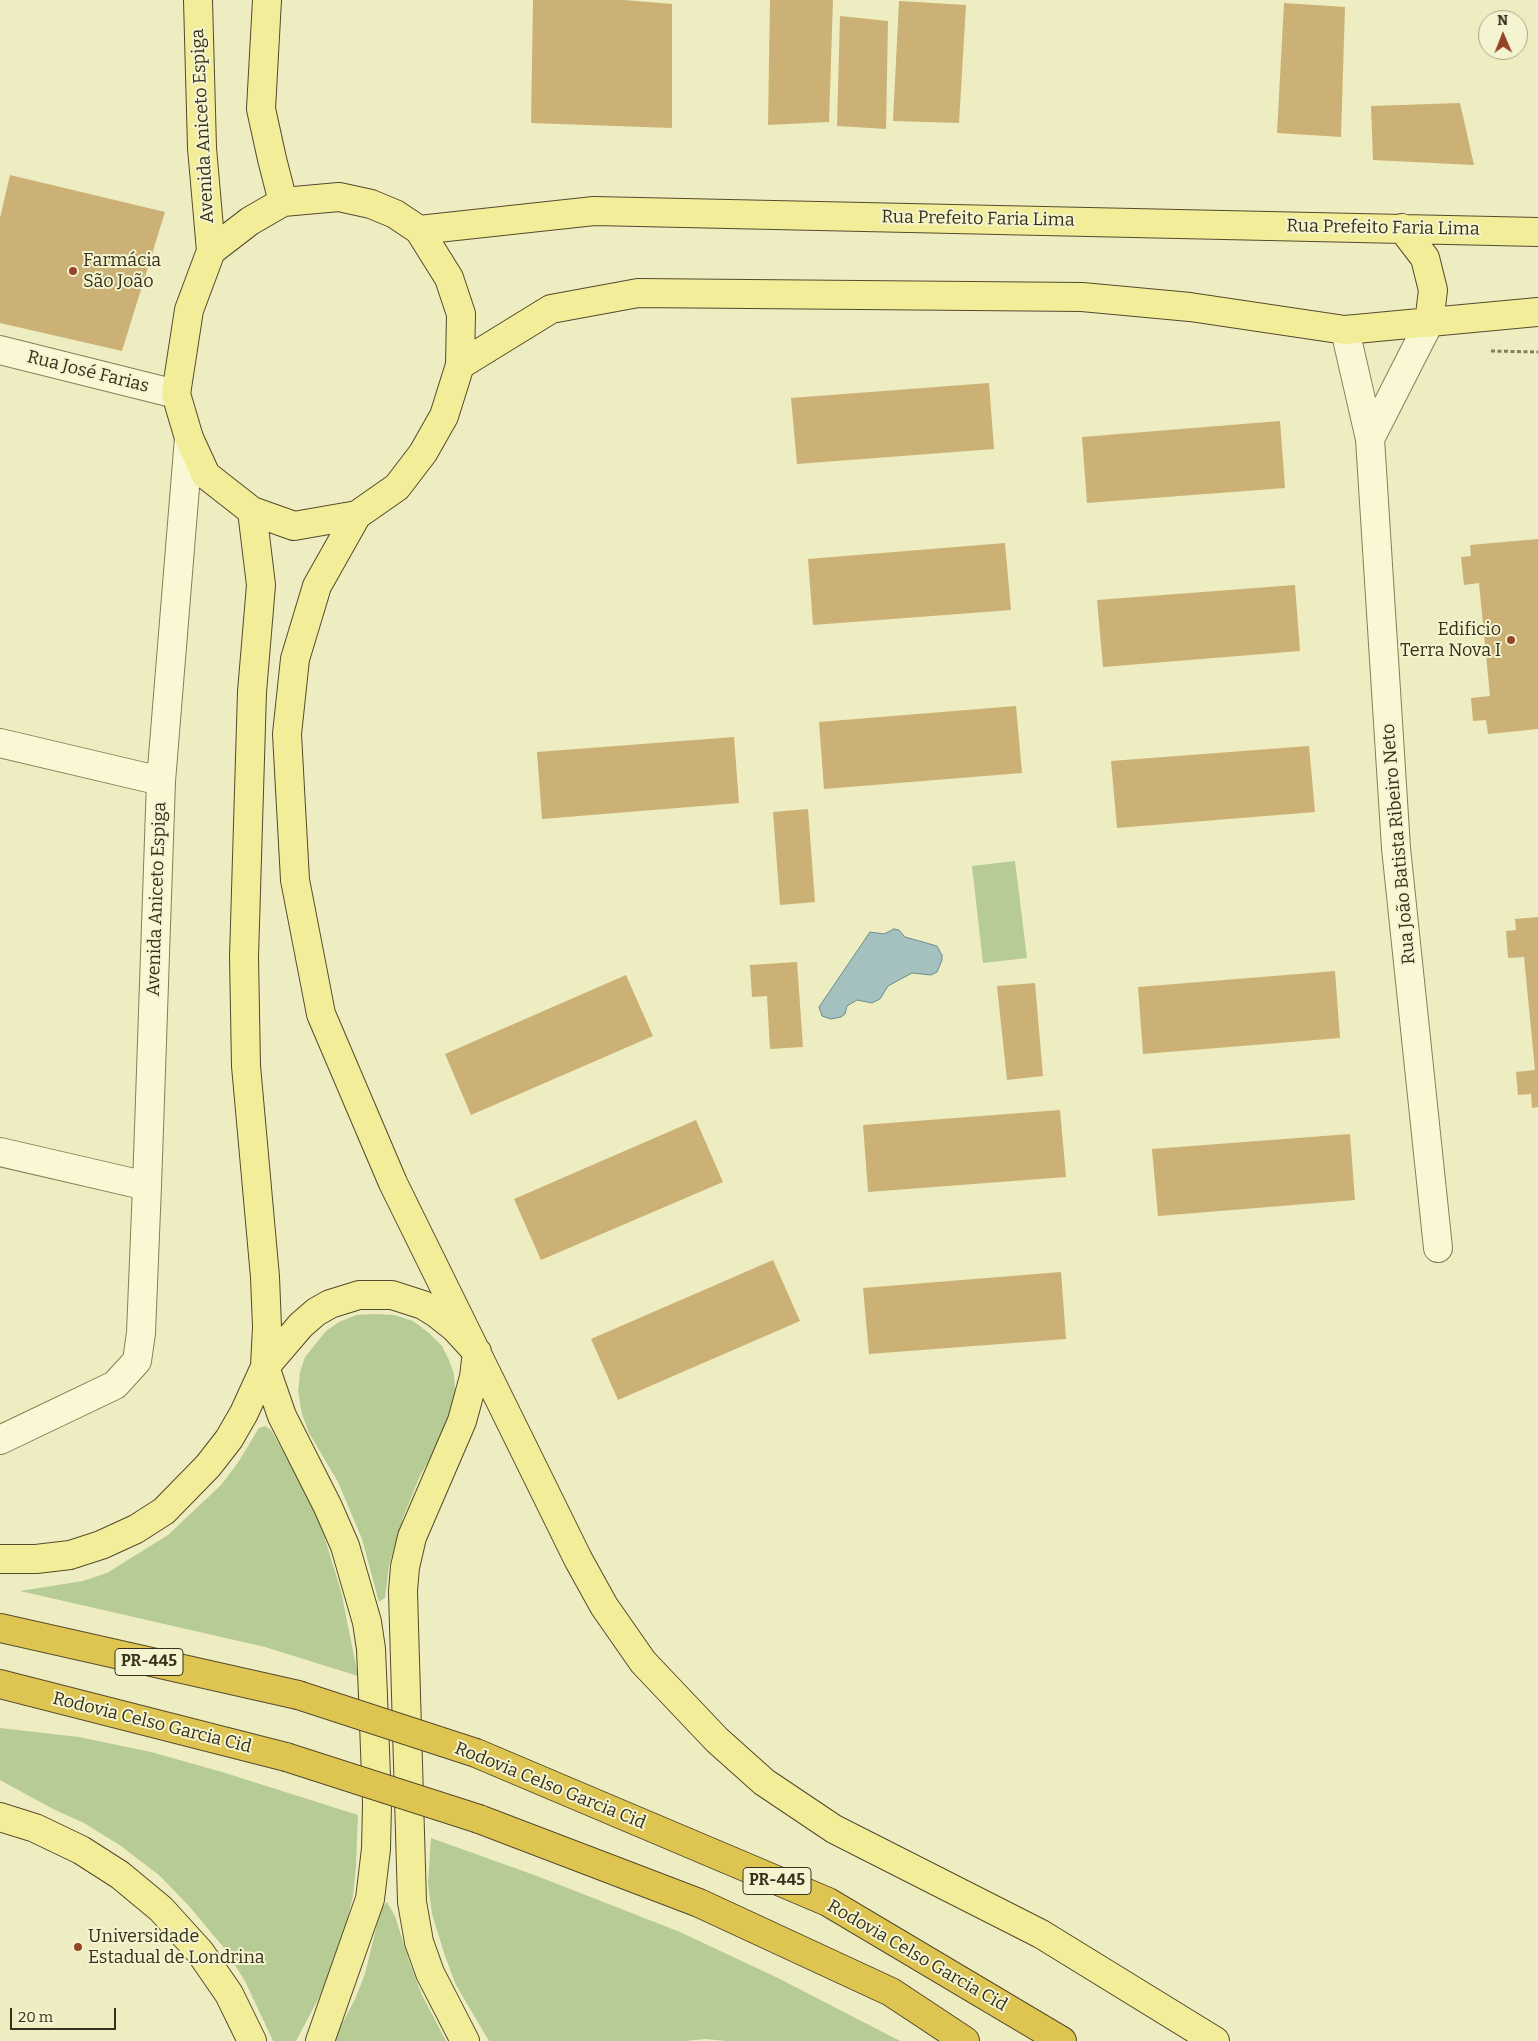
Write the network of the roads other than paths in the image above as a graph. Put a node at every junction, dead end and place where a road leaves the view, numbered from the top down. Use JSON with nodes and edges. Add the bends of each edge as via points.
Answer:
{"nodes":[{"id":1,"x":267,"y":0,"type":"edge"},
{"id":2,"x":193,"y":1,"type":"edge"},
{"id":3,"x":283,"y":202,"type":"junction"},
{"id":4,"x":1402,"y":228,"type":"junction"},
{"id":5,"x":419,"y":230,"type":"junction"},
{"id":6,"x":1538,"y":232,"type":"edge"},
{"id":7,"x":211,"y":252,"type":"junction"},
{"id":8,"x":1538,"y":312,"type":"edge"},
{"id":9,"x":1430,"y":323,"type":"junction"},
{"id":10,"x":1345,"y":330,"type":"junction"},
{"id":11,"x":0,"y":350,"type":"edge"},
{"id":12,"x":460,"y":365,"type":"junction"},
{"id":13,"x":176,"y":394,"type":"junction"},
{"id":14,"x":189,"y":438,"type":"junction"},
{"id":15,"x":1370,"y":439,"type":"junction"},
{"id":16,"x":252,"y":512,"type":"junction"},
{"id":17,"x":357,"y":516,"type":"junction"},
{"id":18,"x":0,"y":743,"type":"edge"},
{"id":19,"x":161,"y":781,"type":"junction"},
{"id":20,"x":0,"y":1152,"type":"edge"},
{"id":21,"x":147,"y":1186,"type":"junction"},
{"id":22,"x":1438,"y":1248,"type":"dead end"},
{"id":23,"x":477,"y":1352,"type":"junction"},
{"id":24,"x":265,"y":1367,"type":"junction"},
{"id":25,"x":0,"y":1440,"type":"edge"},
{"id":26,"x":0,"y":1559,"type":"edge"},
{"id":27,"x":0,"y":1628,"type":"edge"},
{"id":28,"x":0,"y":1684,"type":"edge"},
{"id":29,"x":0,"y":1817,"type":"edge"},
{"id":30,"x":252,"y":2041,"type":"edge"},
{"id":31,"x":320,"y":2041,"type":"edge"},
{"id":32,"x":465,"y":2041,"type":"edge"},
{"id":33,"x":965,"y":2041,"type":"edge"},
{"id":34,"x":1062,"y":2041,"type":"edge"},
{"id":35,"x":1215,"y":2041,"type":"edge"}],
"edges":[{"from":1,"to":3,"type":"main road","via":[[262,109]]},
{"from":2,"to":7,"type":"main road","name":"Avenida Aniceto Espiga"},
{"from":3,"to":5,"type":"main road","via":[[339,197],[371,204],[395,214]]},
{"from":3,"to":7,"type":"main road","via":[[250,221]]},
{"from":4,"to":5,"type":"main road","name":"Rua Prefeito Faria Lima","via":[[594,211]]},
{"from":4,"to":6,"type":"main road","name":"Rua Prefeito Faria Lima"},
{"from":4,"to":9,"type":"main road","via":[[1425,258],[1433,290]]},
{"from":5,"to":12,"type":"main road","via":[[449,278],[461,314]]},
{"from":7,"to":13,"type":"main road","via":[[189,310]]},
{"from":8,"to":9,"type":"main road"},
{"from":9,"to":10,"type":"main road"},
{"from":9,"to":15,"type":"street"},
{"from":10,"to":12,"type":"main road","via":[[1190,307],[1082,297],[638,293],[551,309]]},
{"from":10,"to":15,"type":"street","name":"Rua João Batista Ribeiro Neto"},
{"from":11,"to":13,"type":"street","name":"Rua José Farias"},
{"from":12,"to":17,"type":"main road","via":[[444,416],[423,453],[397,487]]},
{"from":13,"to":14,"type":"main road"},
{"from":14,"to":16,"type":"main road","via":[[206,475]]},
{"from":14,"to":19,"type":"street","name":"Avenida Aniceto Espiga"},
{"from":15,"to":22,"type":"street","name":"Rua João Batista Ribeiro Neto","via":[[1396,848]]},
{"from":16,"to":17,"type":"main road","via":[[294,526]]},
{"from":16,"to":24,"type":"main road","via":[[261,585],[252,692],[244,957],[246,1066],[267,1327]]},
{"from":17,"to":23,"type":"main road","via":[[317,586],[295,659],[287,734],[296,880],[321,1014],[393,1183]]},
{"from":18,"to":19,"type":"street"},
{"from":19,"to":21,"type":"street","name":"Avenida Aniceto Espiga"},
{"from":20,"to":21,"type":"street"},
{"from":21,"to":25,"type":"street","name":"Avenida Aniceto Espiga","via":[[137,1361],[116,1385]]},
{"from":23,"to":24,"type":"main road","via":[[455,1328],[423,1305],[392,1295],[359,1295],[316,1312]]},
{"from":23,"to":32,"type":"main road","via":[[470,1399],[412,1537],[403,1592],[412,1902],[419,1942],[430,1973]]},
{"from":23,"to":35,"type":"main road","via":[[604,1606],[644,1662],[717,1740],[764,1782],[834,1829],[1041,1934]]},
{"from":24,"to":26,"type":"main road","via":[[229,1439],[208,1466],[164,1511],[136,1529],[78,1552],[36,1559]]},
{"from":24,"to":31,"type":"main road","via":[[282,1416],[345,1546],[367,1622],[371,1649],[376,1848],[370,1899]]},
{"from":27,"to":34,"type":"highway","name":"Rodovia Celso Garcia Cid","number":"PR-445","bridge":true,"via":[[298,1695],[476,1753],[828,1902]]},
{"from":28,"to":33,"type":"highway","name":"Rodovia Celso Garcia Cid","number":"PR-445","bridge":true,"via":[[286,1757],[479,1819],[699,1903],[890,1992]]},
{"from":29,"to":30,"type":"main road","via":[[35,1828],[81,1850],[120,1875],[161,1909],[200,1952],[229,1994]]}]}
